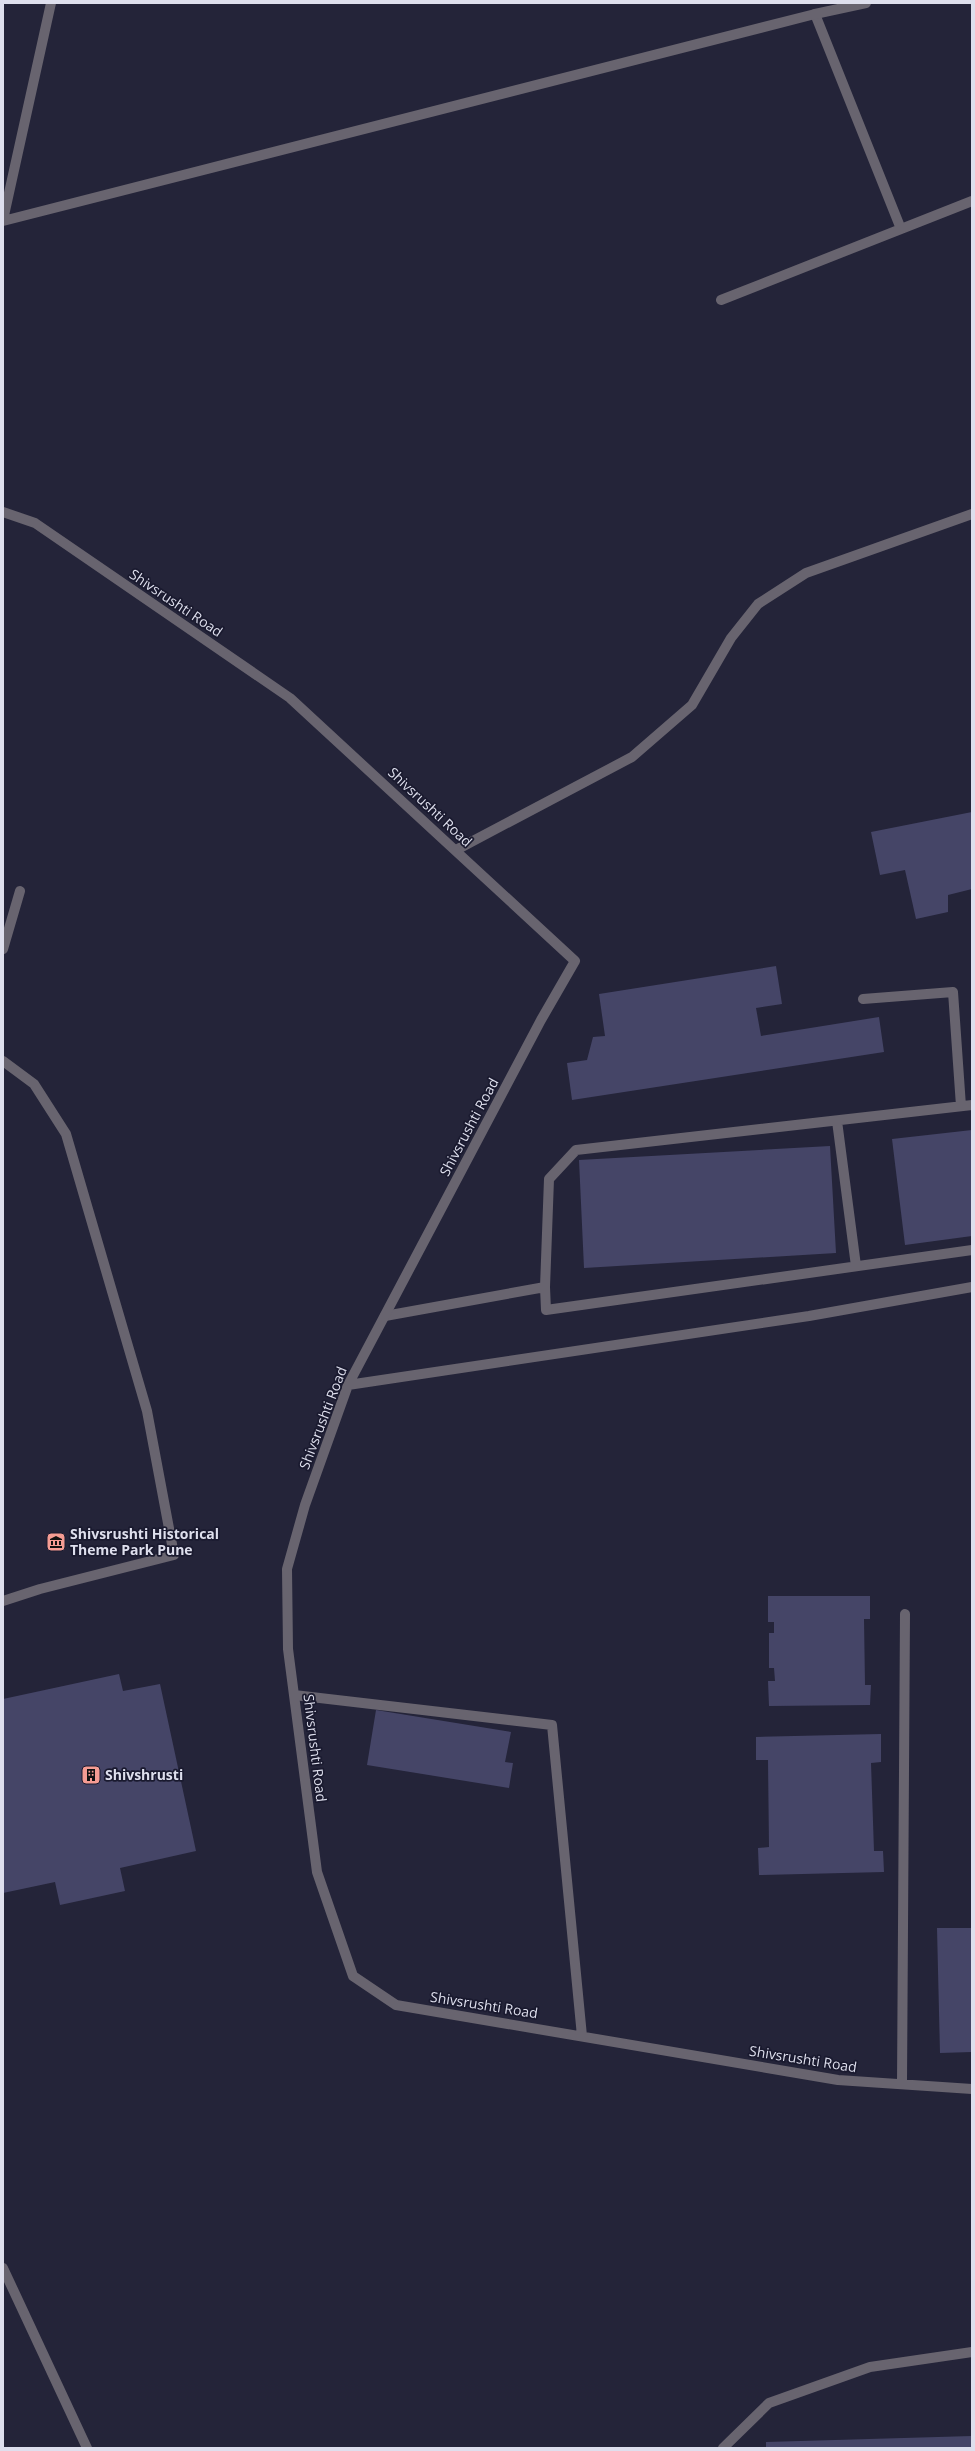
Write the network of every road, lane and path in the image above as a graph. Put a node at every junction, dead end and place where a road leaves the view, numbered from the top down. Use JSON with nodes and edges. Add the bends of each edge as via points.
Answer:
{"nodes":[{"id":1,"x":51,"y":3,"type":"edge"},
{"id":2,"x":866,"y":3,"type":"edge"},
{"id":3,"x":815,"y":14,"type":"junction"},
{"id":4,"x":972,"y":201,"type":"edge"},
{"id":5,"x":3,"y":220,"type":"edge"},
{"id":6,"x":901,"y":229,"type":"junction"},
{"id":7,"x":721,"y":300,"type":"dead end"},
{"id":8,"x":3,"y":512,"type":"edge"},
{"id":9,"x":972,"y":514,"type":"edge"},
{"id":10,"x":456,"y":850,"type":"junction"},
{"id":11,"x":20,"y":890,"type":"dead end"},
{"id":12,"x":3,"y":949,"type":"edge"},
{"id":13,"x":863,"y":999,"type":"dead end"},
{"id":14,"x":3,"y":1061,"type":"edge"},
{"id":15,"x":972,"y":1105,"type":"edge"},
{"id":16,"x":961,"y":1106,"type":"junction"},
{"id":17,"x":837,"y":1121,"type":"junction"},
{"id":18,"x":972,"y":1250,"type":"edge"},
{"id":19,"x":856,"y":1266,"type":"junction"},
{"id":20,"x":545,"y":1287,"type":"junction"},
{"id":21,"x":972,"y":1287,"type":"edge"},
{"id":22,"x":385,"y":1316,"type":"junction"},
{"id":23,"x":348,"y":1385,"type":"junction"},
{"id":24,"x":3,"y":1601,"type":"edge"},
{"id":25,"x":905,"y":1614,"type":"dead end"},
{"id":26,"x":294,"y":1695,"type":"junction"},
{"id":27,"x":582,"y":2036,"type":"junction"},
{"id":28,"x":902,"y":2084,"type":"junction"},
{"id":29,"x":972,"y":2089,"type":"edge"},
{"id":30,"x":3,"y":2268,"type":"edge"},
{"id":31,"x":972,"y":2352,"type":"edge"},
{"id":32,"x":87,"y":2448,"type":"edge"},
{"id":33,"x":723,"y":2448,"type":"edge"}],
"edges":[{"from":1,"to":5,"type":"street"},
{"from":2,"to":3,"type":"street"},
{"from":3,"to":5,"type":"street"},
{"from":3,"to":6,"type":"street"},
{"from":4,"to":6,"type":"street"},
{"from":6,"to":7,"type":"street"},
{"from":8,"to":10,"type":"street","name":"Shivsrushti Road","via":[[35,524],[290,698]]},
{"from":9,"to":10,"type":"street","via":[[806,573],[758,604],[731,638],[692,705],[632,757]]},
{"from":10,"to":22,"type":"street","name":"Shivsrushti Road","via":[[575,960]]},
{"from":11,"to":12,"type":"street"},
{"from":13,"to":16,"type":"street","via":[[953,992]]},
{"from":14,"to":24,"type":"street","via":[[34,1084],[66,1134],[147,1411],[174,1555]]},
{"from":15,"to":16,"type":"street"},
{"from":16,"to":17,"type":"street"},
{"from":17,"to":19,"type":"street"},
{"from":17,"to":20,"type":"street","via":[[576,1150],[549,1178]]},
{"from":18,"to":19,"type":"street"},
{"from":19,"to":20,"type":"street","via":[[546,1310]]},
{"from":20,"to":22,"type":"street"},
{"from":21,"to":23,"type":"street","via":[[809,1316]]},
{"from":22,"to":23,"type":"street","name":"Shivsrushti Road"},
{"from":23,"to":26,"type":"street","name":"Shivsrushti Road","via":[[305,1505],[287,1570],[288,1649]]},
{"from":25,"to":28,"type":"street"},
{"from":26,"to":27,"type":"street","name":"Shivsrushti Road","via":[[317,1872],[353,1976],[396,2005]]},
{"from":26,"to":27,"type":"street","via":[[552,1725]]},
{"from":27,"to":28,"type":"street","name":"Shivsrushti Road","via":[[838,2080]]},
{"from":28,"to":29,"type":"street","name":"Shivsrushti Road"},
{"from":30,"to":32,"type":"street"},
{"from":31,"to":33,"type":"street","via":[[870,2367],[769,2403]]}]}
